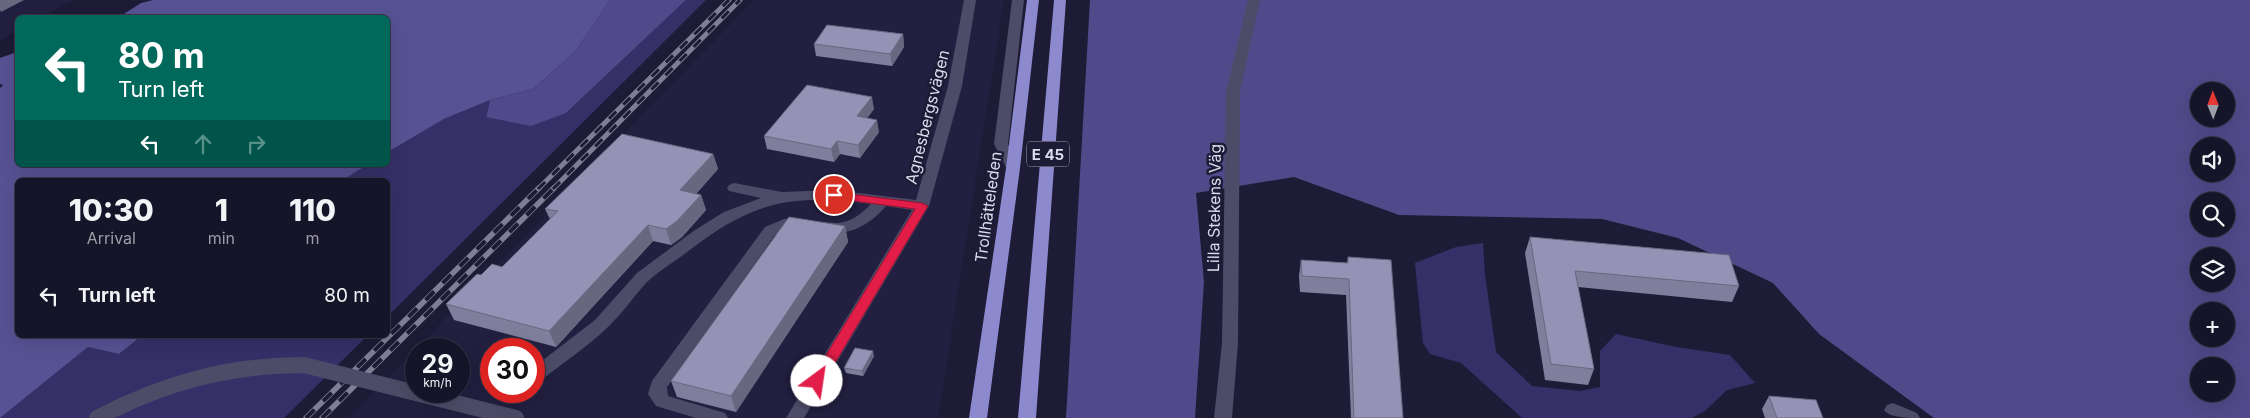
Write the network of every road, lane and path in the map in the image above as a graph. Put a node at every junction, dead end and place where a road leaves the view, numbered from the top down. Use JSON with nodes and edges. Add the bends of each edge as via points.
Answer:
{"nodes":[{"id":1,"x":970,"y":0,"type":"edge"},
{"id":2,"x":1018,"y":0,"type":"edge"},
{"id":3,"x":1033,"y":0,"type":"edge"},
{"id":4,"x":1060,"y":0,"type":"edge"},
{"id":5,"x":1254,"y":0,"type":"edge"},
{"id":6,"x":1013,"y":168,"type":"junction"},
{"id":7,"x":734,"y":188,"type":"dead end"},
{"id":8,"x":783,"y":197,"type":"junction"},
{"id":9,"x":882,"y":201,"type":"junction"},
{"id":10,"x":922,"y":206,"type":"junction"},
{"id":11,"x":545,"y":367,"type":"edge"},
{"id":12,"x":1893,"y":410,"type":"dead end"},
{"id":13,"x":97,"y":418,"type":"edge"},
{"id":14,"x":516,"y":418,"type":"edge"},
{"id":15,"x":719,"y":418,"type":"edge"},
{"id":16,"x":795,"y":418,"type":"edge"},
{"id":17,"x":978,"y":418,"type":"edge"},
{"id":18,"x":1027,"y":418,"type":"edge"},
{"id":19,"x":1223,"y":418,"type":"edge"},
{"id":20,"x":1911,"y":418,"type":"edge"}],
"edges":[{"from":1,"to":10,"type":"street","name":"Agnesbergsvägen","via":[[955,86]]},
{"from":2,"to":6,"type":"street","via":[[1001,144]]},
{"from":3,"to":6,"type":"highway","name":"Trollhätteleden","number":"E 45"},
{"from":4,"to":18,"type":"highway","number":"E 45"},
{"from":5,"to":19,"type":"street","name":"Lilla Stekens Väg","via":[[1233,92],[1230,342]]},
{"from":6,"to":17,"type":"highway","name":"Trollhätteleden","number":"E 45"},
{"from":7,"to":8,"type":"street"},
{"from":8,"to":9,"type":"street","via":[[834,195]]},
{"from":8,"to":11,"type":"street","via":[[755,204],[700,234],[643,277],[601,324]]},
{"from":9,"to":10,"type":"street"},
{"from":9,"to":15,"type":"street","via":[[857,224],[839,229],[798,223],[784,224],[770,231],[658,386],[657,394],[662,401]]},
{"from":10,"to":16,"type":"street","name":"Agnesbergsvägen"},
{"from":12,"to":20,"type":"street"},
{"from":13,"to":14,"type":"street","bridge":true,"via":[[184,380],[221,370],[278,364],[304,365]]}]}
